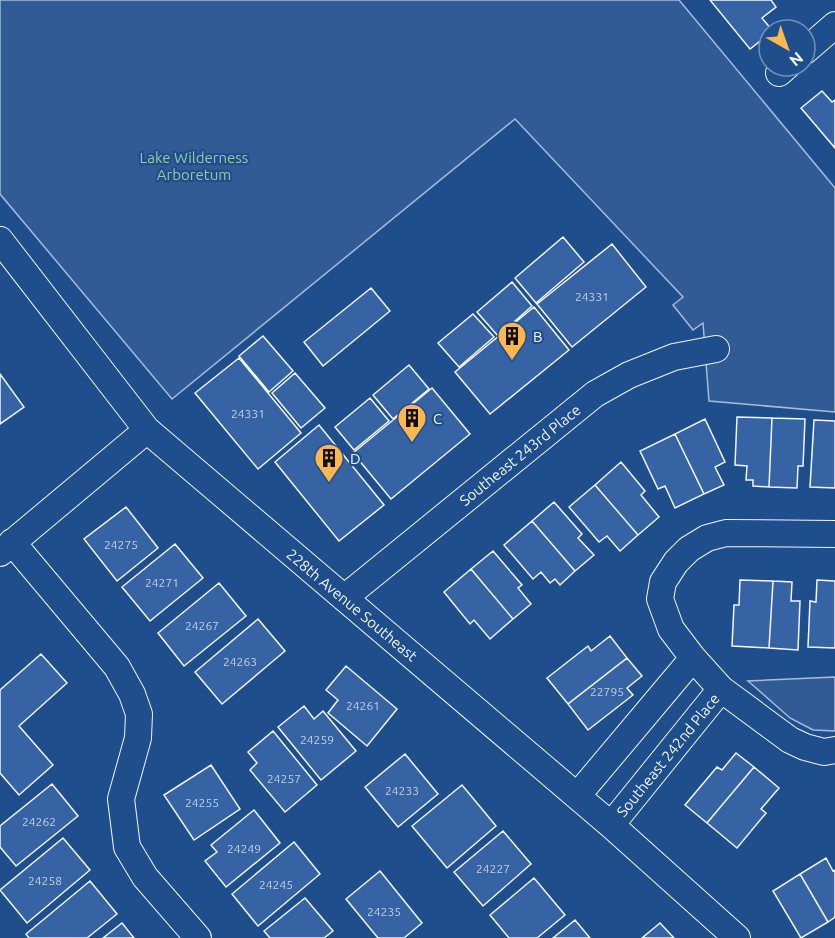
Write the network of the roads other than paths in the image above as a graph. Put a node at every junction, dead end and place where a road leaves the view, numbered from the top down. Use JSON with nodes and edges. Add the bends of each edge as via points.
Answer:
{"nodes":[{"id":1,"x":835,"y":26,"type":"edge"},
{"id":2,"x":817,"y":41,"type":"edge"},
{"id":3,"x":0,"y":240,"type":"edge"},
{"id":4,"x":716,"y":349,"type":"dead end"},
{"id":5,"x":147,"y":430,"type":"junction"},
{"id":6,"x":835,"y":534,"type":"edge"},
{"id":7,"x":6,"y":548,"type":"edge"},
{"id":8,"x":344,"y":598,"type":"junction"},
{"id":9,"x":693,"y":658,"type":"junction"},
{"id":10,"x":721,"y":689,"type":"junction"},
{"id":11,"x":835,"y":750,"type":"edge"},
{"id":12,"x":578,"y":796,"type":"junction"},
{"id":13,"x":611,"y":825,"type":"junction"},
{"id":14,"x":198,"y":938,"type":"edge"},
{"id":15,"x":737,"y":938,"type":"edge"}],
"edges":[{"from":1,"to":2,"type":"street"},
{"from":3,"to":5,"type":"street","name":"228th Avenue Southeast"},
{"from":4,"to":8,"type":"street","name":"Southeast 243rd Place","via":[[674,357],[595,394]]},
{"from":5,"to":7,"type":"street"},
{"from":5,"to":8,"type":"street","name":"228th Avenue Southeast"},
{"from":6,"to":9,"type":"street","name":"Southeast 242nd Place","via":[[726,533],[689,549],[663,582],[660,599],[671,629]]},
{"from":7,"to":14,"type":"street","via":[[117,667],[132,694],[139,714],[138,738],[121,799],[127,847],[145,878]]},
{"from":8,"to":12,"type":"street","name":"228th Avenue Southeast"},
{"from":9,"to":10,"type":"street","name":"Southeast 242nd Place"},
{"from":9,"to":12,"type":"street"},
{"from":10,"to":11,"type":"street","via":[[790,740],[824,752]]},
{"from":10,"to":13,"type":"street","name":"Southeast 242nd Place"},
{"from":12,"to":13,"type":"street","name":"228th Avenue Southeast"},
{"from":13,"to":15,"type":"street","name":"228th Avenue Southeast"}]}
